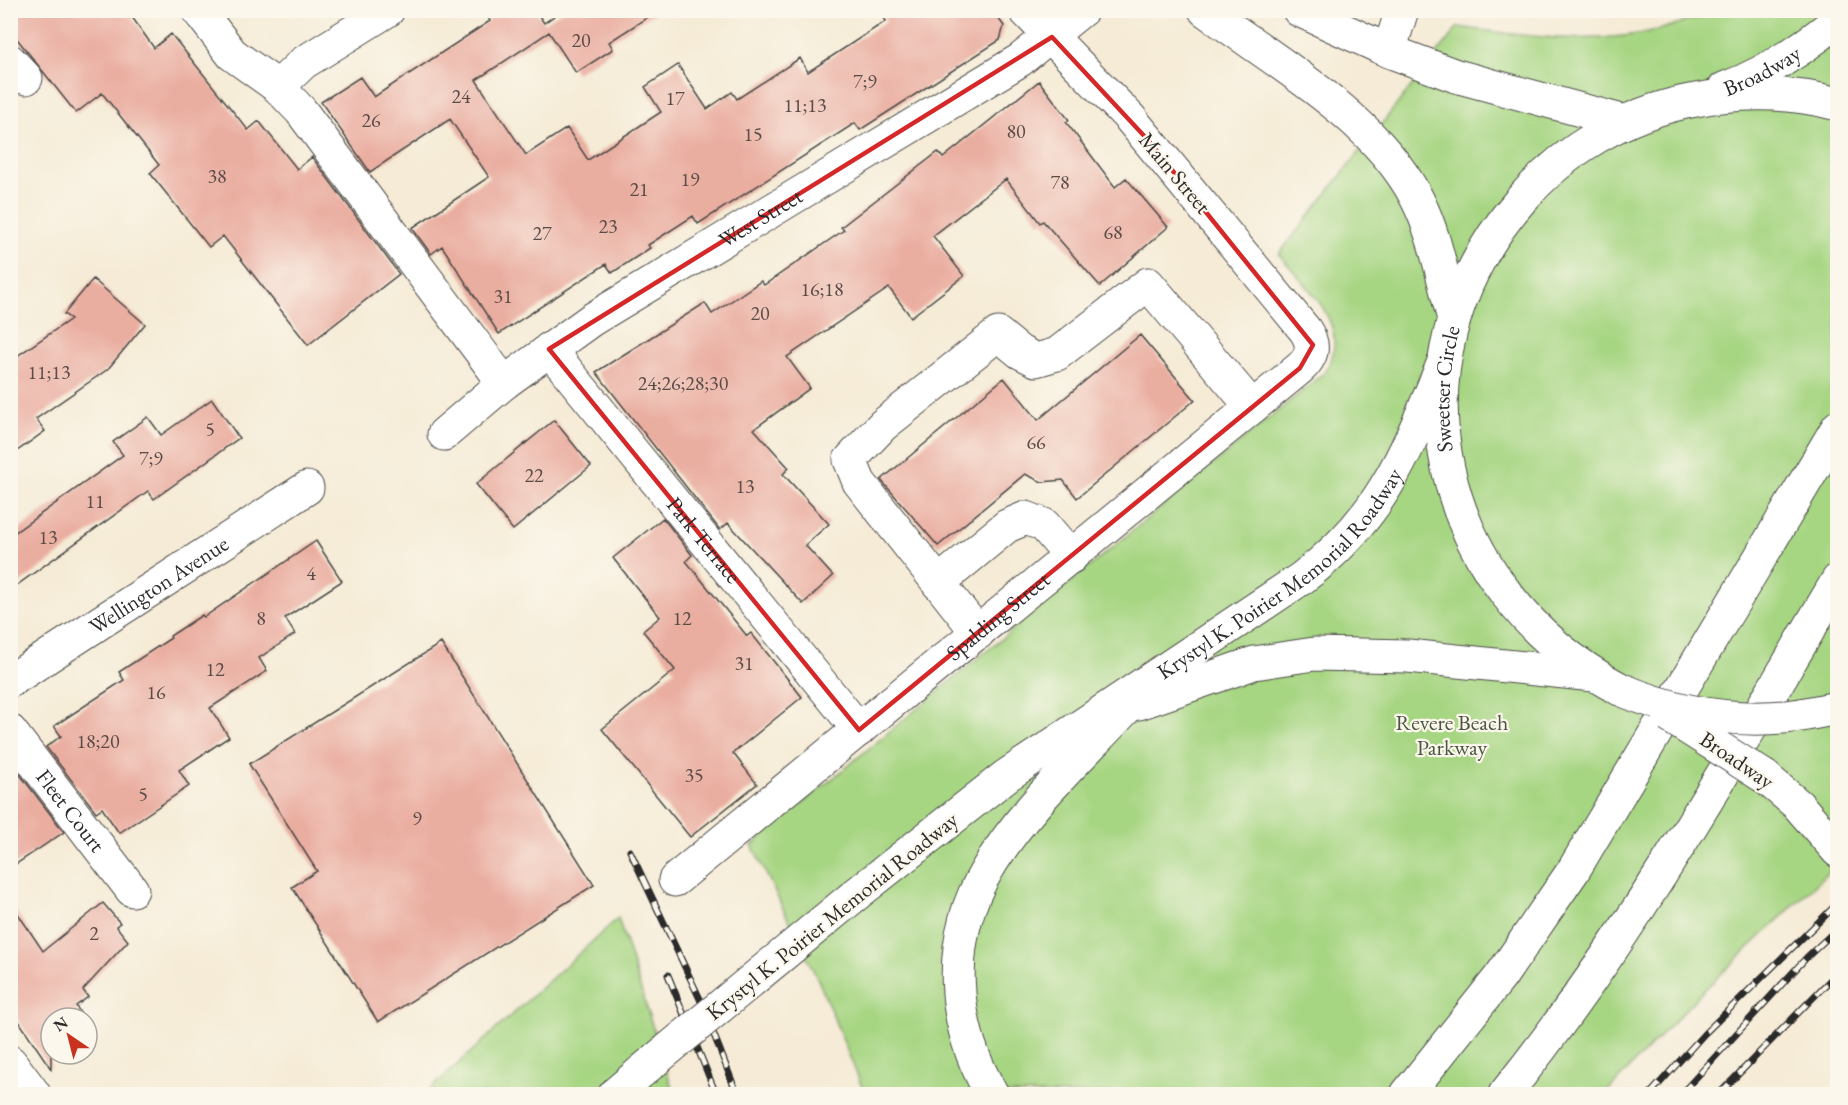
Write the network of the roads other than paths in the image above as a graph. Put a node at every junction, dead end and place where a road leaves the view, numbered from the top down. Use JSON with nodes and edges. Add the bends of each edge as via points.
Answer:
{"nodes":[{"id":1,"x":198,"y":10,"type":"edge"},
{"id":2,"x":388,"y":10,"type":"edge"},
{"id":3,"x":1025,"y":10,"type":"edge"},
{"id":4,"x":1082,"y":10,"type":"edge"},
{"id":5,"x":1205,"y":10,"type":"edge"},
{"id":6,"x":1299,"y":10,"type":"edge"},
{"id":7,"x":1402,"y":10,"type":"edge"},
{"id":8,"x":1838,"y":20,"type":"edge"},
{"id":9,"x":1052,"y":37,"type":"junction"},
{"id":10,"x":1389,"y":51,"type":"junction"},
{"id":11,"x":278,"y":87,"type":"junction"},
{"id":12,"x":1677,"y":104,"type":"junction"},
{"id":13,"x":1838,"y":104,"type":"edge"},
{"id":14,"x":1625,"y":122,"type":"junction"},
{"id":15,"x":1454,"y":319,"type":"junction"},
{"id":16,"x":1313,"y":345,"type":"joint"},
{"id":17,"x":549,"y":349,"type":"junction"},
{"id":18,"x":1446,"y":357,"type":"junction"},
{"id":19,"x":504,"y":383,"type":"junction"},
{"id":20,"x":1252,"y":407,"type":"junction"},
{"id":21,"x":1838,"y":427,"type":"edge"},
{"id":22,"x":444,"y":434,"type":"dead end"},
{"id":23,"x":307,"y":488,"type":"dead end"},
{"id":24,"x":1071,"y":556,"type":"junction"},
{"id":25,"x":1838,"y":580,"type":"edge"},
{"id":26,"x":938,"y":583,"type":"junction"},
{"id":27,"x":978,"y":633,"type":"junction"},
{"id":28,"x":10,"y":681,"type":"edge"},
{"id":29,"x":1607,"y":682,"type":"junction"},
{"id":30,"x":1126,"y":708,"type":"junction"},
{"id":31,"x":1838,"y":708,"type":"edge"},
{"id":32,"x":859,"y":730,"type":"junction"},
{"id":33,"x":10,"y":731,"type":"edge"},
{"id":34,"x":1053,"y":743,"type":"junction"},
{"id":35,"x":1829,"y":839,"type":"edge"},
{"id":36,"x":675,"y":880,"type":"dead end"},
{"id":37,"x":132,"y":890,"type":"dead end"},
{"id":38,"x":10,"y":1062,"type":"edge"},
{"id":39,"x":1412,"y":1088,"type":"edge"},
{"id":40,"x":34,"y":1095,"type":"edge"},
{"id":41,"x":615,"y":1095,"type":"edge"},
{"id":42,"x":992,"y":1095,"type":"edge"},
{"id":43,"x":1505,"y":1095,"type":"edge"}],
"edges":[{"from":1,"to":11,"type":"main road","via":[[232,54]]},
{"from":2,"to":11,"type":"main road","via":[[303,63]]},
{"from":3,"to":9,"type":"main road","name":"Main Street"},
{"from":4,"to":9,"type":"main road","name":"West Street"},
{"from":5,"to":15,"type":"main road","via":[[1341,110],[1385,152],[1410,186],[1428,225]]},
{"from":6,"to":10,"type":"main road"},
{"from":7,"to":10,"type":"main road"},
{"from":8,"to":12,"type":"main road","name":"Broadway","via":[[1788,58],[1752,78]]},
{"from":9,"to":16,"type":"main road","name":"Main Street","via":[[1147,139],[1305,330]]},
{"from":9,"to":17,"type":"main road","name":"West Street"},
{"from":10,"to":14,"type":"main road","via":[[1456,76]]},
{"from":11,"to":19,"type":"main road","via":[[301,111]]},
{"from":12,"to":13,"type":"main road","name":"Sweetser Circle","via":[[1755,94],[1799,96]]},
{"from":12,"to":14,"type":"main road","name":"Sweetser Circle"},
{"from":14,"to":15,"type":"main road","name":"Sweetser Circle","via":[[1566,157],[1528,191],[1480,257]]},
{"from":15,"to":18,"type":"main road","name":"Sweetser Circle"},
{"from":16,"to":20,"type":"main road","name":"Spalding Street","via":[[1304,364]]},
{"from":17,"to":19,"type":"main road","name":"West Street"},
{"from":17,"to":32,"type":"main road","name":"Park Terrace"},
{"from":18,"to":29,"type":"main road","name":"Sweetser Circle","via":[[1444,444],[1450,478],[1480,557],[1509,600],[1549,643]]},
{"from":18,"to":34,"type":"main road","name":"Krystyl K. Poirier Memorial Roadway","via":[[1394,473],[1366,518],[1343,544],[1302,578]]},
{"from":19,"to":22,"type":"main road","name":"West Street"},
{"from":20,"to":24,"type":"main road","name":"Spalding Street"},
{"from":20,"to":26,"type":"main road","via":[[1148,284],[1057,354],[1036,360],[998,334],[883,424],[850,460],[859,482]]},
{"from":21,"to":39,"type":"main road","via":[[1573,870],[1501,976]]},
{"from":23,"to":28,"type":"main road","name":"Wellington Avenue"},
{"from":24,"to":26,"type":"main road","via":[[1044,525],[1026,518],[1007,526]]},
{"from":24,"to":27,"type":"main road","name":"Spalding Street"},
{"from":25,"to":43,"type":"main road","via":[[1642,904]]},
{"from":26,"to":27,"type":"main road"},
{"from":27,"to":32,"type":"main road","name":"Spalding Street"},
{"from":29,"to":30,"type":"main road","name":"Krystyl K. Poirier Memorial Roadway","via":[[1400,655],[1314,654],[1232,669]]},
{"from":29,"to":31,"type":"main road","name":"Sweetser Circle","bridge":true,"via":[[1668,707],[1709,716],[1744,719]]},
{"from":29,"to":35,"type":"main road","name":"Broadway","bridge":true,"via":[[1707,738],[1765,777]]},
{"from":30,"to":34,"type":"main road","name":"Krystyl K. Poirier Memorial Roadway"},
{"from":30,"to":42,"type":"main road","via":[[1009,837],[986,870],[969,909],[960,949],[958,990],[970,1049]]},
{"from":32,"to":36,"type":"main road","name":"Spalding Street"},
{"from":33,"to":37,"type":"main road","name":"Fleet Court"},
{"from":34,"to":41,"type":"main road","name":"Krystyl K. Poirier Memorial Roadway","bridge":true,"via":[[978,796]]},
{"from":38,"to":40,"type":"main road"}]}
